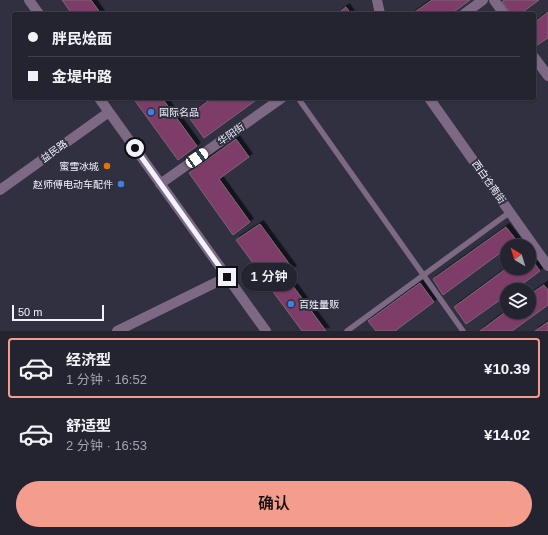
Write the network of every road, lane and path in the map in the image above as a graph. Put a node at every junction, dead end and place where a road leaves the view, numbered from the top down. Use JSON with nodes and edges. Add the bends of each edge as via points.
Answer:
{"nodes":[{"id":1,"x":29,"y":0,"type":"edge"},
{"id":2,"x":377,"y":0,"type":"edge"},
{"id":3,"x":483,"y":0,"type":"edge"},
{"id":4,"x":494,"y":0,"type":"edge"},
{"id":5,"x":38,"y":12,"type":"edge"},
{"id":6,"x":380,"y":12,"type":"edge"},
{"id":7,"x":467,"y":12,"type":"edge"},
{"id":8,"x":503,"y":12,"type":"edge"},
{"id":9,"x":536,"y":60,"type":"edge"},
{"id":10,"x":548,"y":76,"type":"edge"},
{"id":11,"x":100,"y":100,"type":"edge"},
{"id":12,"x":279,"y":100,"type":"edge"},
{"id":13,"x":299,"y":100,"type":"edge"},
{"id":14,"x":430,"y":100,"type":"edge"},
{"id":15,"x":109,"y":112,"type":"junction"},
{"id":16,"x":160,"y":184,"type":"junction"},
{"id":17,"x":0,"y":190,"type":"edge"},
{"id":18,"x":510,"y":212,"type":"junction"},
{"id":19,"x":548,"y":266,"type":"edge"},
{"id":20,"x":424,"y":275,"type":"junction"},
{"id":21,"x":227,"y":277,"type":"junction"},
{"id":22,"x":117,"y":331,"type":"edge"},
{"id":23,"x":266,"y":331,"type":"edge"},
{"id":24,"x":347,"y":331,"type":"edge"},
{"id":25,"x":463,"y":331,"type":"edge"}],
"edges":[{"from":1,"to":5,"type":"street"},
{"from":2,"to":6,"type":"street"},
{"from":3,"to":7,"type":"street"},
{"from":4,"to":8,"type":"street"},
{"from":9,"to":10,"type":"street"},
{"from":11,"to":15,"type":"street"},
{"from":12,"to":16,"type":"street","name":"华阳街"},
{"from":13,"to":20,"type":"lane"},
{"from":14,"to":18,"type":"street","name":"西白仓南街"},
{"from":15,"to":16,"type":"street"},
{"from":15,"to":17,"type":"street","name":"益民路"},
{"from":16,"to":21,"type":"street"},
{"from":18,"to":19,"type":"street","name":"西白仓南街"},
{"from":18,"to":20,"type":"lane"},
{"from":20,"to":24,"type":"lane"},
{"from":20,"to":25,"type":"lane"},
{"from":21,"to":22,"type":"street"},
{"from":21,"to":23,"type":"street"}]}
